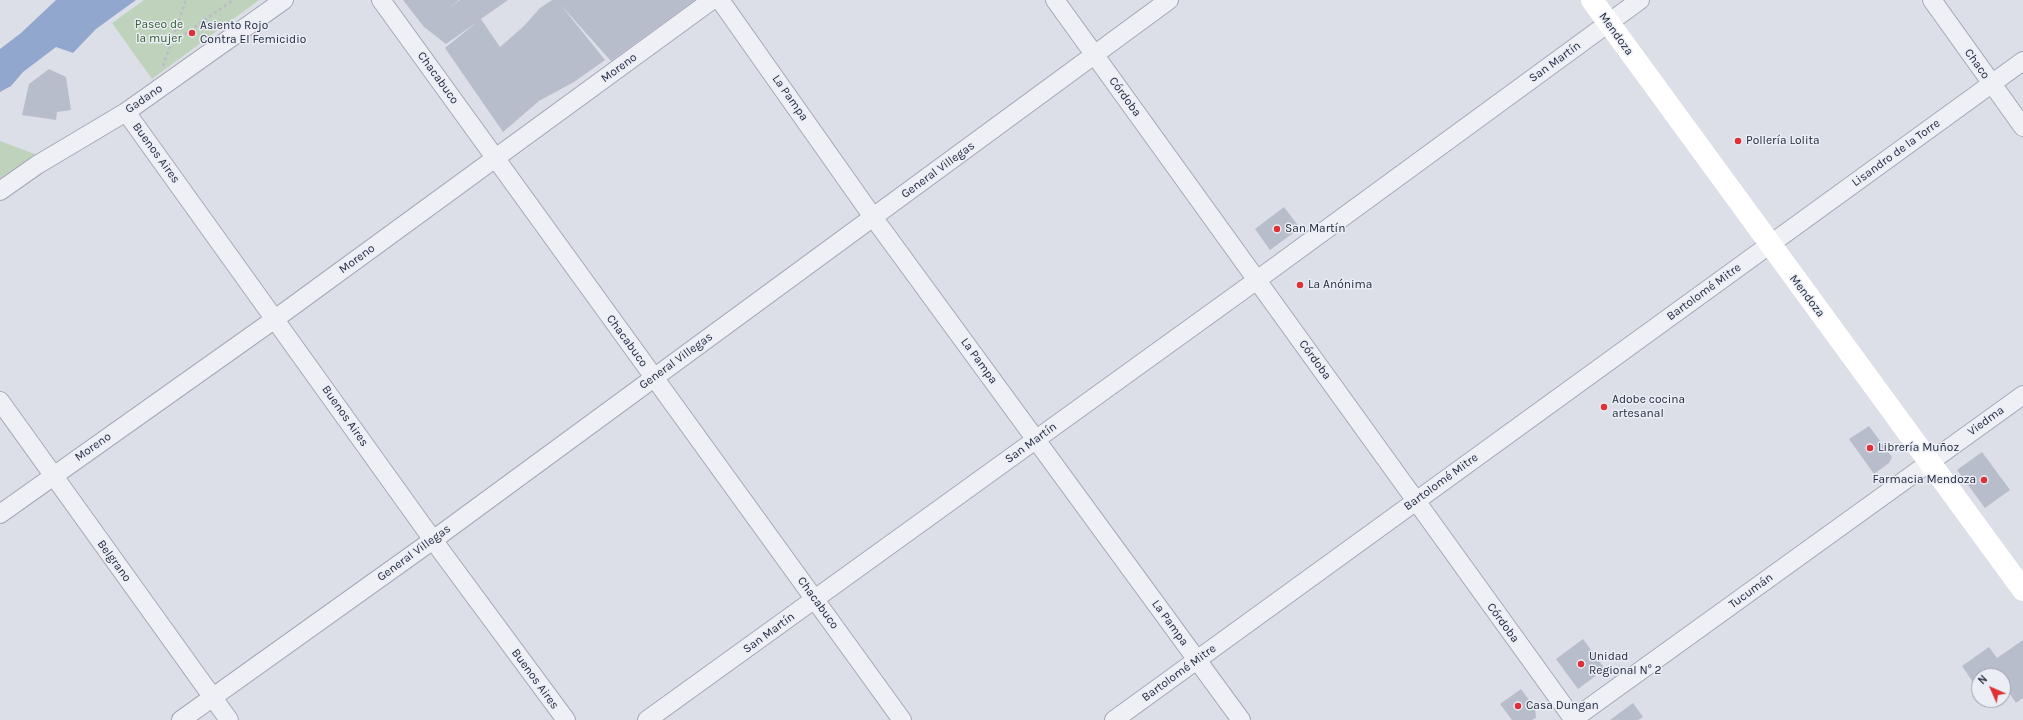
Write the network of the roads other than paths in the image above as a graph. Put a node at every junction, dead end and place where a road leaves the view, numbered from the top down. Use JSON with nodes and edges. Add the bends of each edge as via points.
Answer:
{"nodes":[{"id":1,"x":284,"y":0,"type":"edge"},
{"id":2,"x":381,"y":0,"type":"edge"},
{"id":3,"x":712,"y":0,"type":"edge"},
{"id":4,"x":720,"y":0,"type":"edge"},
{"id":5,"x":1055,"y":0,"type":"edge"},
{"id":6,"x":1169,"y":0,"type":"edge"},
{"id":7,"x":1592,"y":0,"type":"edge"},
{"id":8,"x":1640,"y":0,"type":"edge"},
{"id":9,"x":1932,"y":0,"type":"edge"},
{"id":10,"x":1608,"y":23,"type":"junction"},
{"id":11,"x":1094,"y":54,"type":"junction"},
{"id":12,"x":2023,"y":61,"type":"edge"},
{"id":13,"x":1992,"y":83,"type":"junction"},
{"id":14,"x":126,"y":112,"type":"junction"},
{"id":15,"x":2023,"y":127,"type":"edge"},
{"id":16,"x":496,"y":158,"type":"junction"},
{"id":17,"x":0,"y":191,"type":"edge"},
{"id":18,"x":873,"y":217,"type":"junction"},
{"id":19,"x":1769,"y":245,"type":"junction"},
{"id":20,"x":1258,"y":280,"type":"junction"},
{"id":21,"x":275,"y":318,"type":"junction"},
{"id":22,"x":654,"y":377,"type":"junction"},
{"id":23,"x":2023,"y":395,"type":"edge"},
{"id":24,"x":0,"y":401,"type":"edge"},
{"id":25,"x":1036,"y":439,"type":"junction"},
{"id":26,"x":1930,"y":462,"type":"junction"},
{"id":27,"x":52,"y":476,"type":"junction"},
{"id":28,"x":1415,"y":501,"type":"junction"},
{"id":29,"x":0,"y":514,"type":"edge"},
{"id":30,"x":433,"y":540,"type":"junction"},
{"id":31,"x":2020,"y":580,"type":"edge"},
{"id":32,"x":816,"y":599,"type":"junction"},
{"id":33,"x":1197,"y":660,"type":"junction"},
{"id":34,"x":212,"y":698,"type":"junction"},
{"id":35,"x":181,"y":720,"type":"edge"},
{"id":36,"x":228,"y":720,"type":"edge"},
{"id":37,"x":566,"y":720,"type":"edge"},
{"id":38,"x":647,"y":720,"type":"edge"},
{"id":39,"x":902,"y":720,"type":"edge"},
{"id":40,"x":1114,"y":720,"type":"edge"},
{"id":41,"x":1240,"y":720,"type":"edge"},
{"id":42,"x":1573,"y":720,"type":"edge"}],
"edges":[{"from":1,"to":14,"type":"street","name":"Gadano"},
{"from":2,"to":16,"type":"street","name":"Chacabuco"},
{"from":3,"to":16,"type":"street","name":"Moreno"},
{"from":4,"to":18,"type":"street","name":"La Pampa"},
{"from":5,"to":11,"type":"street","name":"Córdoba"},
{"from":6,"to":11,"type":"street","name":"General Villegas"},
{"from":7,"to":10,"type":"main road","name":"Mendoza"},
{"from":8,"to":10,"type":"street","name":"San Martín"},
{"from":9,"to":13,"type":"street","name":"Chaco"},
{"from":10,"to":19,"type":"main road","name":"Mendoza"},
{"from":10,"to":20,"type":"street","name":"San Martín"},
{"from":11,"to":18,"type":"street","name":"General Villegas"},
{"from":11,"to":20,"type":"street","name":"Córdoba"},
{"from":12,"to":13,"type":"street","name":"Lisandro de la Torre"},
{"from":13,"to":15,"type":"street","name":"Chaco"},
{"from":13,"to":19,"type":"street","name":"Lisandro de la Torre"},
{"from":14,"to":17,"type":"street","name":"Gadano"},
{"from":14,"to":21,"type":"street","name":"Buenos Aires"},
{"from":16,"to":21,"type":"street","name":"Moreno"},
{"from":16,"to":22,"type":"street","name":"Chacabuco"},
{"from":18,"to":22,"type":"street","name":"General Villegas"},
{"from":18,"to":25,"type":"street","name":"La Pampa"},
{"from":19,"to":26,"type":"main road","name":"Mendoza"},
{"from":19,"to":28,"type":"street","name":"Bartolomé Mitre"},
{"from":20,"to":25,"type":"street","name":"San Martín"},
{"from":20,"to":28,"type":"street","name":"Córdoba"},
{"from":21,"to":27,"type":"street","name":"Moreno"},
{"from":21,"to":30,"type":"street","name":"Buenos Aires"},
{"from":22,"to":30,"type":"street","name":"General Villegas"},
{"from":22,"to":32,"type":"street","name":"Chacabuco"},
{"from":23,"to":26,"type":"street","name":"Viedma"},
{"from":24,"to":27,"type":"street","name":"Belgrano"},
{"from":25,"to":32,"type":"street","name":"San Martín"},
{"from":25,"to":33,"type":"street","name":"La Pampa"},
{"from":26,"to":31,"type":"main road","name":"Mendoza"},
{"from":26,"to":42,"type":"street","name":"Tucumán"},
{"from":27,"to":29,"type":"street","name":"Moreno"},
{"from":27,"to":34,"type":"street","name":"Belgrano"},
{"from":28,"to":33,"type":"street","name":"Bartolomé Mitre"},
{"from":28,"to":42,"type":"street","name":"Córdoba"},
{"from":30,"to":34,"type":"street","name":"General Villegas"},
{"from":30,"to":37,"type":"street","name":"Buenos Aires"},
{"from":32,"to":38,"type":"street","name":"San Martín"},
{"from":32,"to":39,"type":"street","name":"Chacabuco"},
{"from":33,"to":40,"type":"street","name":"Bartolomé Mitre"},
{"from":33,"to":41,"type":"street","name":"La Pampa"},
{"from":34,"to":35,"type":"street","name":"General Villegas"},
{"from":34,"to":36,"type":"street","name":"Belgrano"}]}
